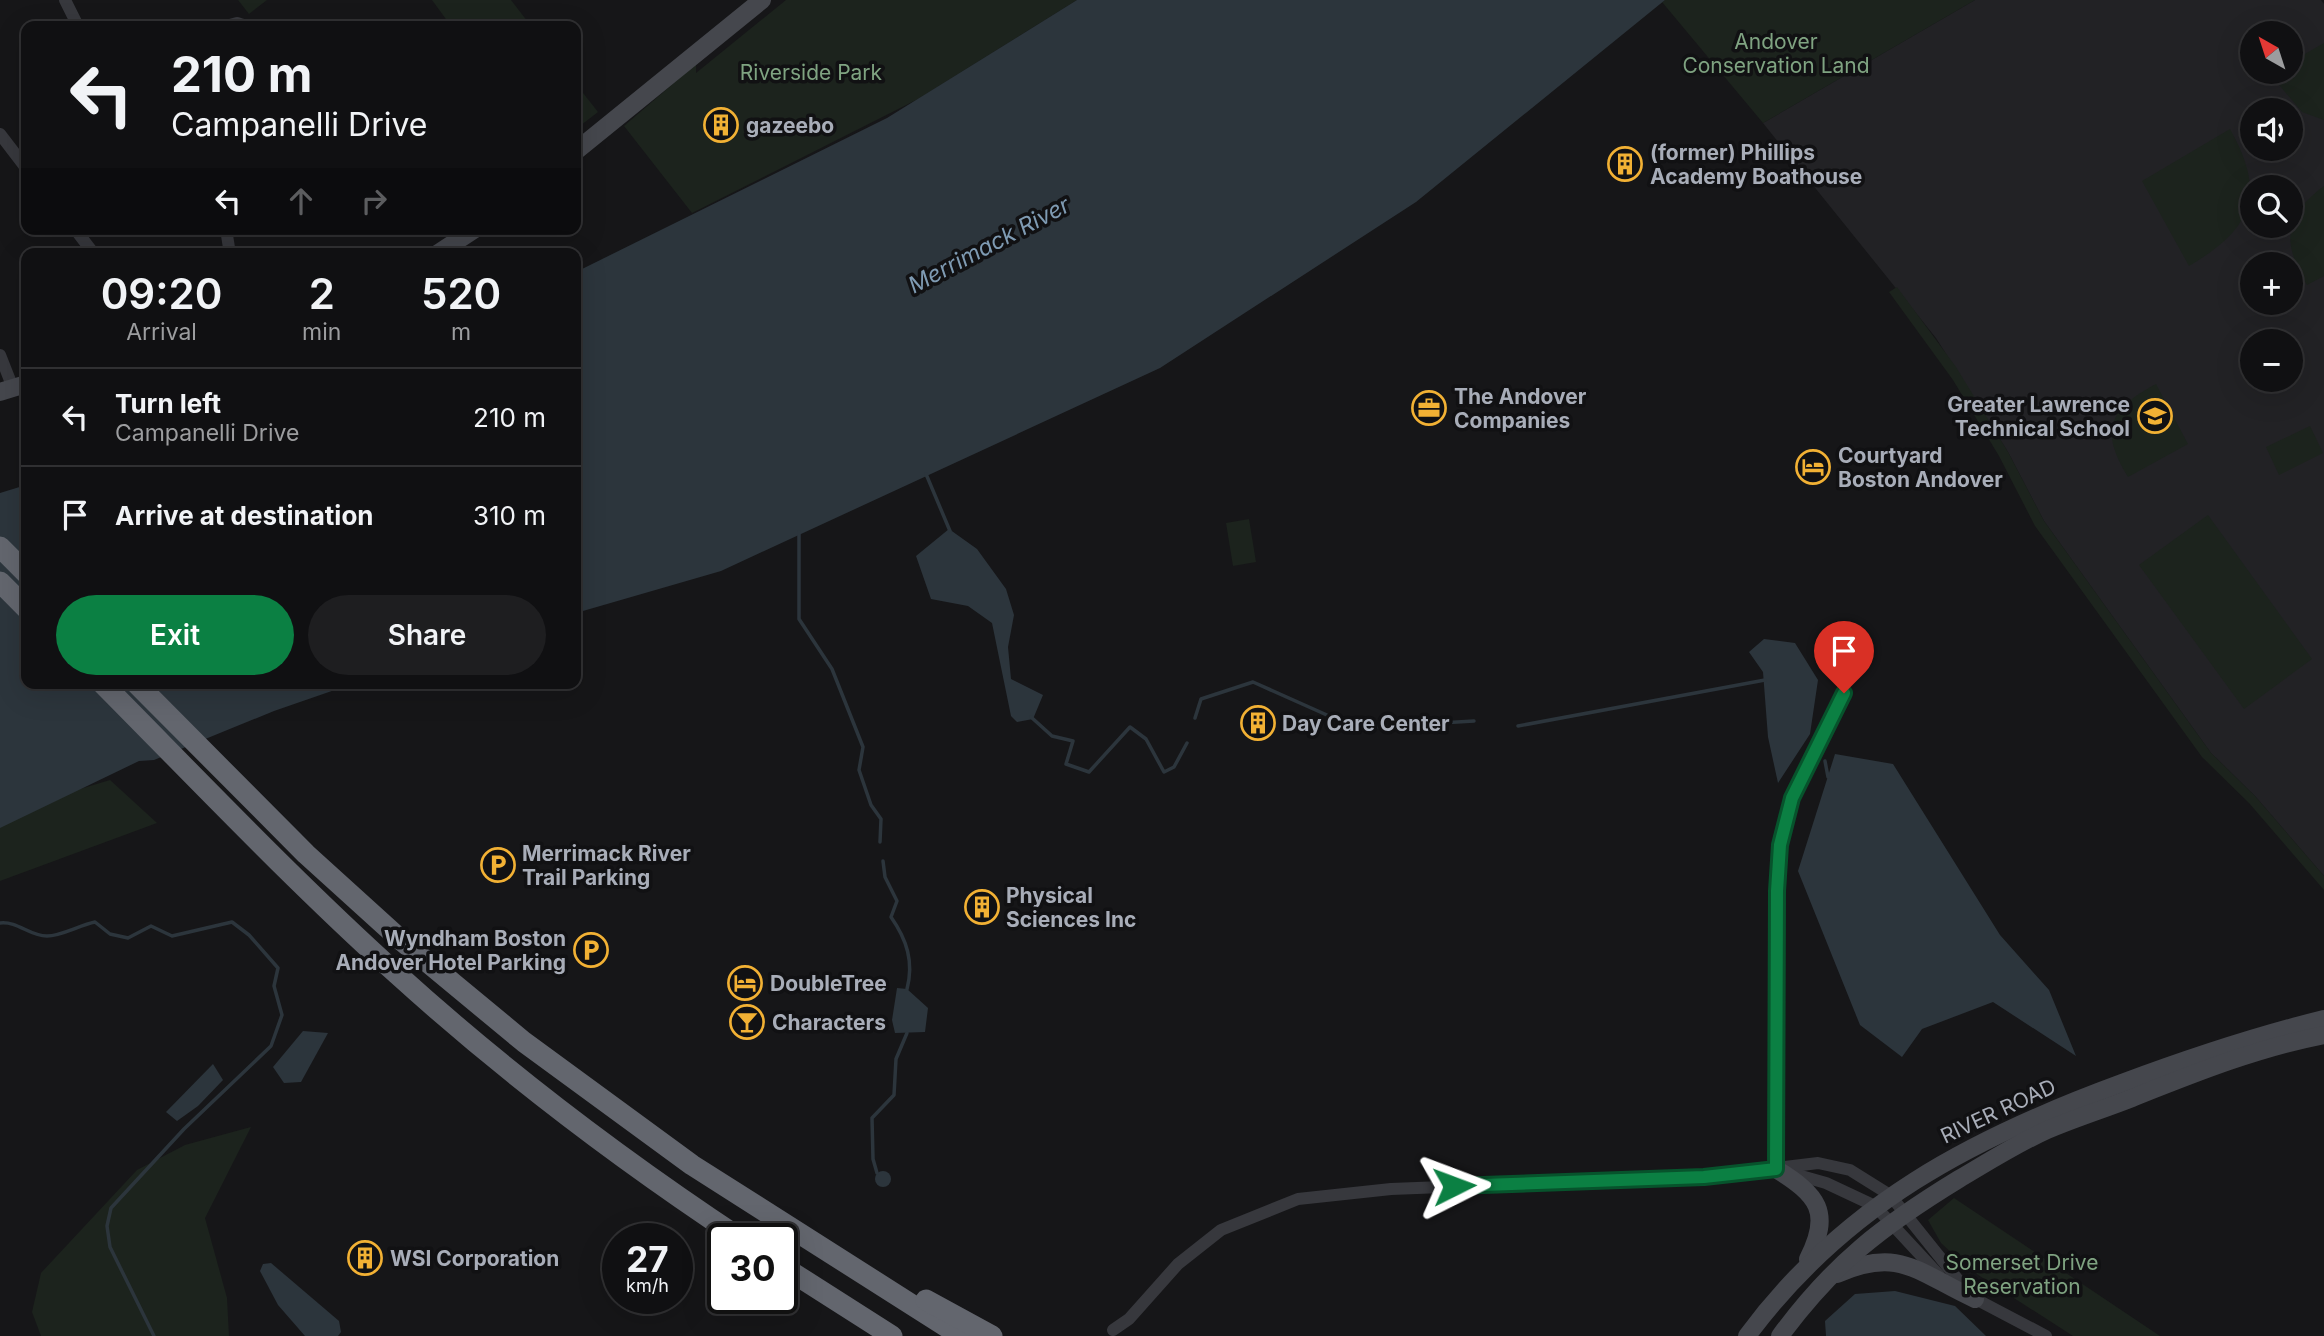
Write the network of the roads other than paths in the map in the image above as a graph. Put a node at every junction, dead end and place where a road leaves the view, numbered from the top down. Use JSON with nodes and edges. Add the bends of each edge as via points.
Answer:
{"nodes":[{"id":1,"x":762,"y":0,"type":"edge"},
{"id":2,"x":62,"y":1,"type":"edge"},
{"id":3,"x":75,"y":21,"type":"edge"},
{"id":4,"x":0,"y":134,"type":"edge"},
{"id":5,"x":581,"y":147,"type":"edge"},
{"id":6,"x":21,"y":161,"type":"edge"},
{"id":7,"x":466,"y":235,"type":"edge"},
{"id":8,"x":446,"y":248,"type":"edge"},
{"id":9,"x":0,"y":355,"type":"edge"},
{"id":10,"x":13,"y":388,"type":"edge"},
{"id":11,"x":0,"y":547,"type":"edge"},
{"id":12,"x":21,"y":568,"type":"edge"},
{"id":13,"x":0,"y":582,"type":"edge"},
{"id":14,"x":21,"y":603,"type":"edge"},
{"id":15,"x":108,"y":689,"type":"edge"},
{"id":16,"x":142,"y":689,"type":"edge"},
{"id":17,"x":1844,"y":693,"type":"dead end"},
{"id":18,"x":2324,"y":1019,"type":"edge"},
{"id":19,"x":2324,"y":1035,"type":"edge"},
{"id":20,"x":1776,"y":1169,"type":"junction"},
{"id":21,"x":1874,"y":1206,"type":"junction"},
{"id":22,"x":1896,"y":1209,"type":"junction"},
{"id":23,"x":718,"y":1223,"type":"edge"},
{"id":24,"x":833,"y":1255,"type":"junction"},
{"id":25,"x":1803,"y":1268,"type":"junction"},
{"id":26,"x":798,"y":1276,"type":"edge"},
{"id":27,"x":1825,"y":1280,"type":"junction"},
{"id":28,"x":1975,"y":1299,"type":"junction"},
{"id":29,"x":1113,"y":1330,"type":"dead end"},
{"id":30,"x":892,"y":1336,"type":"edge"},
{"id":31,"x":961,"y":1336,"type":"edge"},
{"id":32,"x":992,"y":1336,"type":"edge"},
{"id":33,"x":1747,"y":1336,"type":"edge"},
{"id":34,"x":1780,"y":1336,"type":"edge"},
{"id":35,"x":2046,"y":1336,"type":"edge"}],
"edges":[{"from":1,"to":5,"type":"main road"},
{"from":2,"to":3,"type":"street"},
{"from":4,"to":6,"type":"street"},
{"from":7,"to":8,"type":"main road"},
{"from":9,"to":10,"type":"street"},
{"from":11,"to":12,"type":"highway"},
{"from":13,"to":14,"type":"highway"},
{"from":15,"to":23,"type":"highway","via":[[357,937],[481,1046],[622,1157]]},
{"from":16,"to":24,"type":"highway","via":[[245,794],[402,941],[524,1042],[659,1142]]},
{"from":17,"to":20,"type":"street","via":[[1792,798],[1780,845]]},
{"from":18,"to":22,"type":"main road","name":"RIVER ROAD","via":[[2255,1036],[2086,1096],[1927,1171]]},
{"from":19,"to":22,"type":"main road","name":"RIVER ROAD","via":[[2235,1059],[2048,1130]]},
{"from":20,"to":21,"type":"street","via":[[1826,1184]]},
{"from":20,"to":22,"type":"street","via":[[1835,1164],[1867,1179]]},
{"from":20,"to":25,"type":"main road","via":[[1810,1193],[1820,1214],[1819,1234]]},
{"from":20,"to":29,"type":"street","via":[[1704,1177],[1391,1189],[1298,1199],[1221,1230],[1178,1264],[1129,1319]]},
{"from":21,"to":22,"type":"main road","name":"RIVER ROAD"},
{"from":21,"to":25,"type":"main road","name":"RIVER ROAD"},
{"from":22,"to":27,"type":"main road","name":"RIVER ROAD"},
{"from":22,"to":28,"type":"street"},
{"from":24,"to":31,"type":"highway"},
{"from":24,"to":32,"type":"highway"},
{"from":25,"to":33,"type":"main road","name":"RIVER ROAD"},
{"from":26,"to":30,"type":"highway"},
{"from":27,"to":28,"type":"main road","via":[[1867,1263],[1897,1262]]},
{"from":27,"to":34,"type":"main road","name":"RIVER ROAD"},
{"from":28,"to":35,"type":"street"}]}
